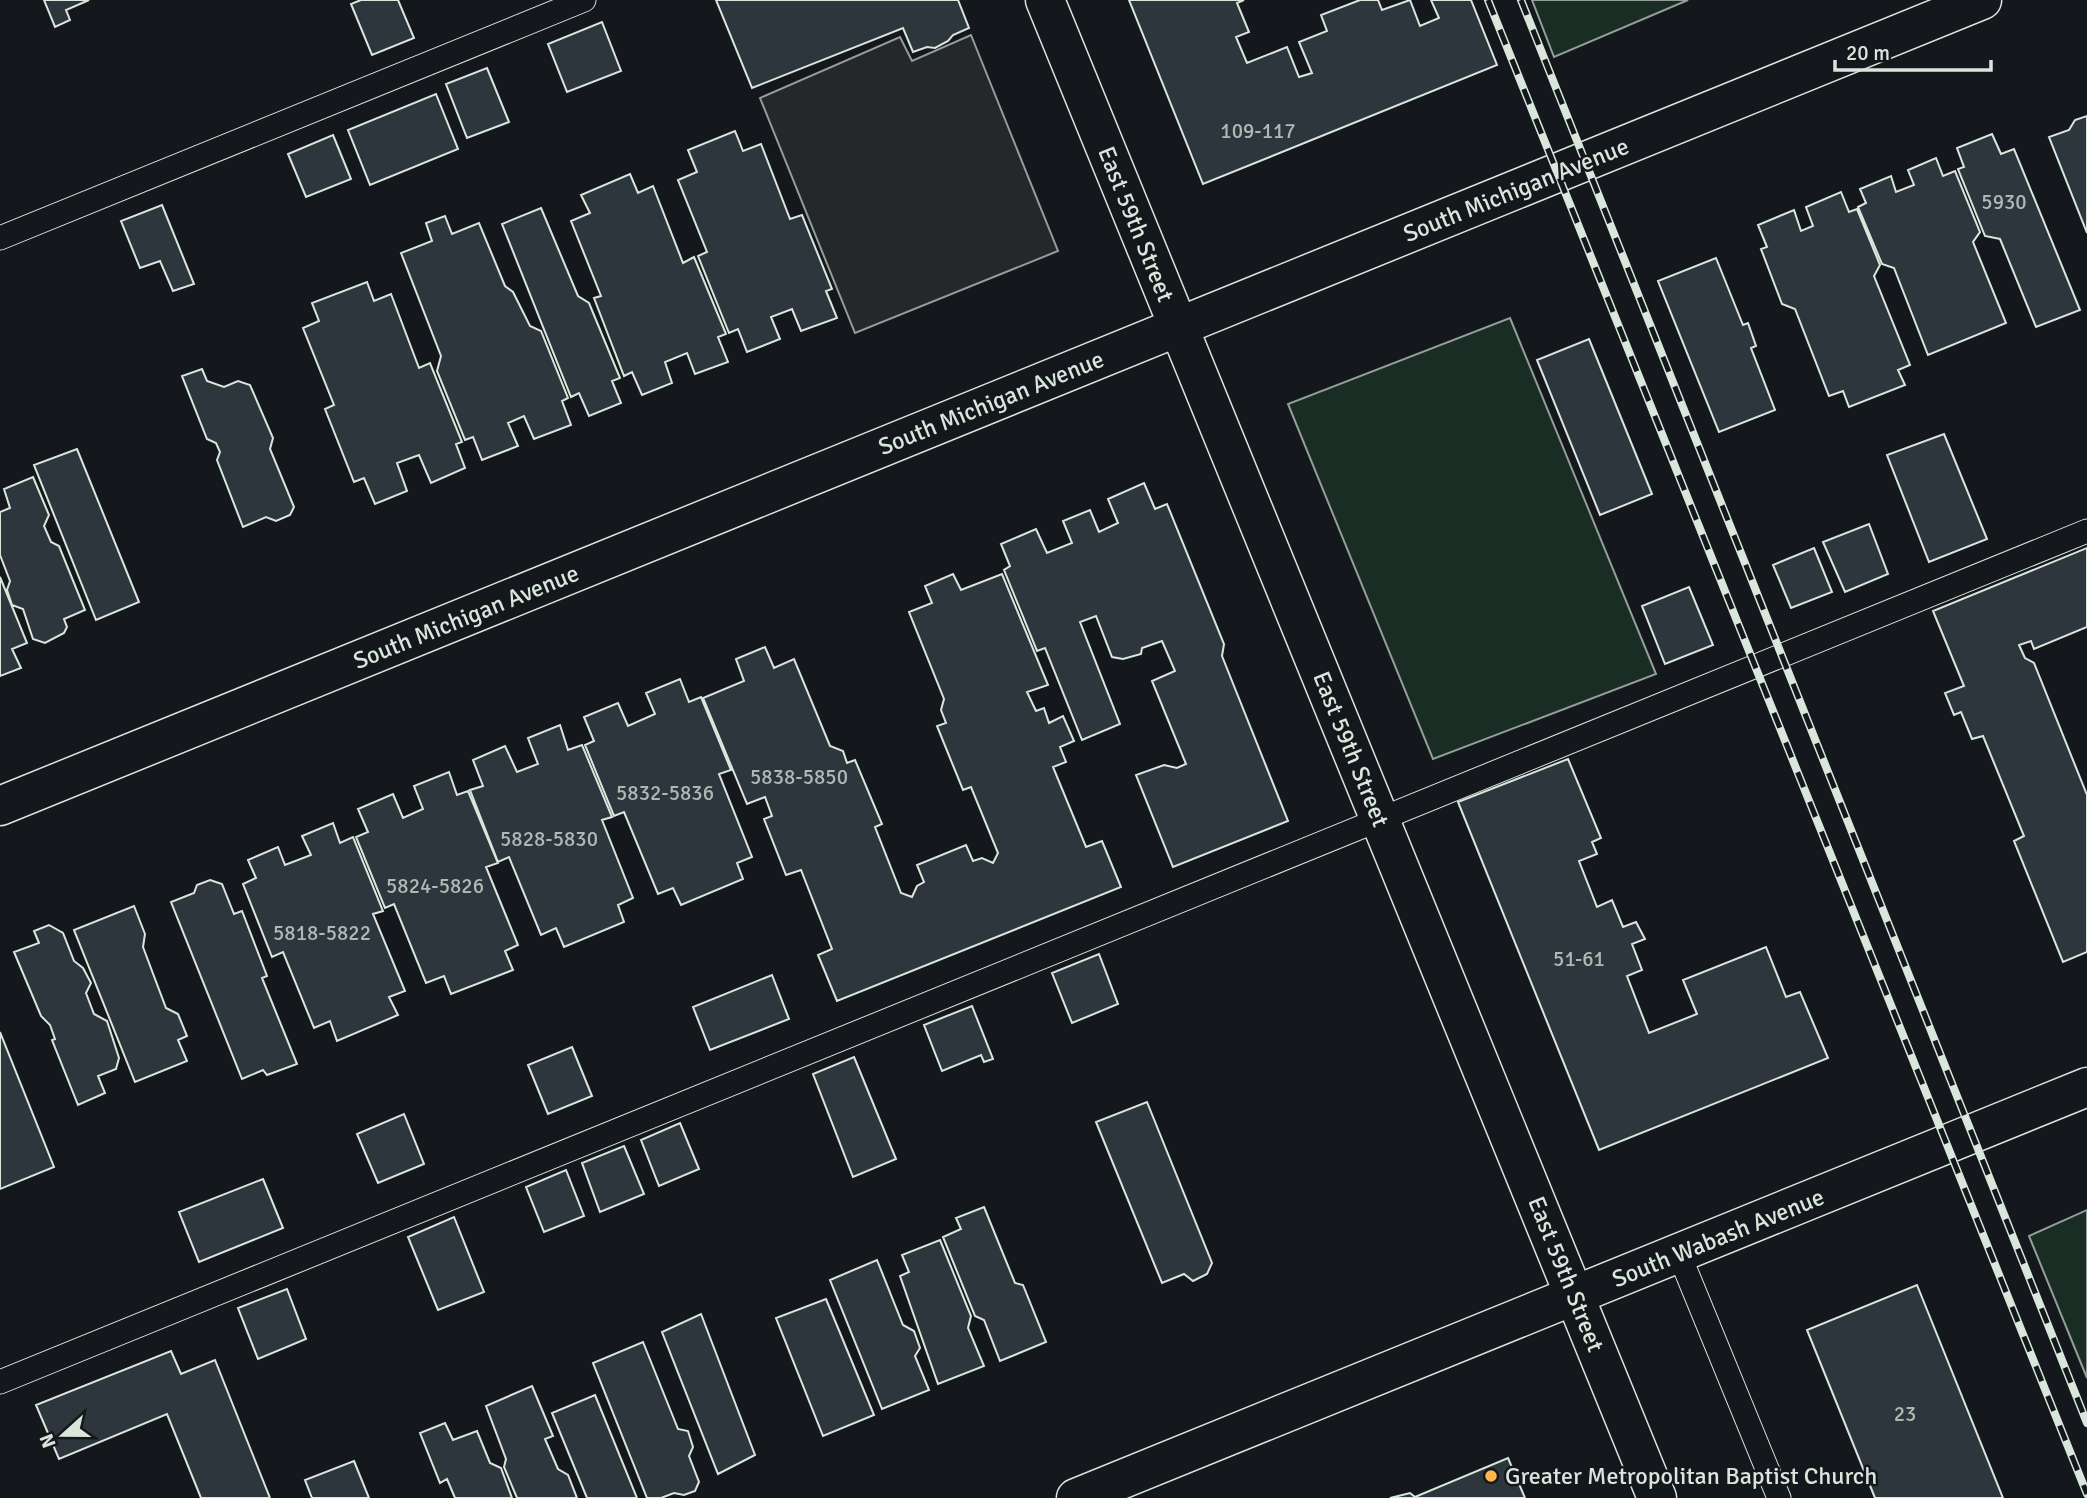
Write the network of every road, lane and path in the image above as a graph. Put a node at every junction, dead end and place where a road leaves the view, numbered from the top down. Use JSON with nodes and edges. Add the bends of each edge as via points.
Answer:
{"nodes":[{"id":1,"x":584,"y":0,"type":"edge"},
{"id":2,"x":1045,"y":0,"type":"edge"},
{"id":3,"x":1982,"y":0,"type":"edge"},
{"id":4,"x":0,"y":238,"type":"edge"},
{"id":5,"x":1178,"y":327,"type":"junction"},
{"id":6,"x":2087,"y":531,"type":"edge"},
{"id":7,"x":0,"y":806,"type":"edge"},
{"id":8,"x":1380,"y":820,"type":"junction"},
{"id":9,"x":2087,"y":1087,"type":"edge"},
{"id":10,"x":1679,"y":1254,"type":"junction"},
{"id":11,"x":1575,"y":1297,"type":"junction"},
{"id":12,"x":0,"y":1382,"type":"edge"},
{"id":13,"x":1133,"y":1488,"type":"edge"},
{"id":14,"x":1076,"y":1498,"type":"edge"},
{"id":15,"x":1657,"y":1498,"type":"edge"},
{"id":16,"x":1779,"y":1498,"type":"edge"}],
"edges":[{"from":1,"to":4,"type":"lane"},
{"from":2,"to":5,"type":"street","name":"East 59th Street"},
{"from":3,"to":5,"type":"street","name":"South Michigan Avenue"},
{"from":5,"to":7,"type":"street","name":"South Michigan Avenue"},
{"from":5,"to":8,"type":"street","name":"East 59th Street"},
{"from":6,"to":8,"type":"lane"},
{"from":8,"to":11,"type":"street","name":"East 59th Street"},
{"from":8,"to":12,"type":"lane"},
{"from":9,"to":10,"type":"street","name":"South Wabash Avenue"},
{"from":10,"to":11,"type":"street","name":"South Wabash Avenue"},
{"from":10,"to":16,"type":"lane"},
{"from":11,"to":13,"type":"street","name":"South Wabash Avenue"},
{"from":11,"to":15,"type":"street","name":"East 59th Street"},
{"from":13,"to":14,"type":"street","name":"South Wabash Avenue"}]}
